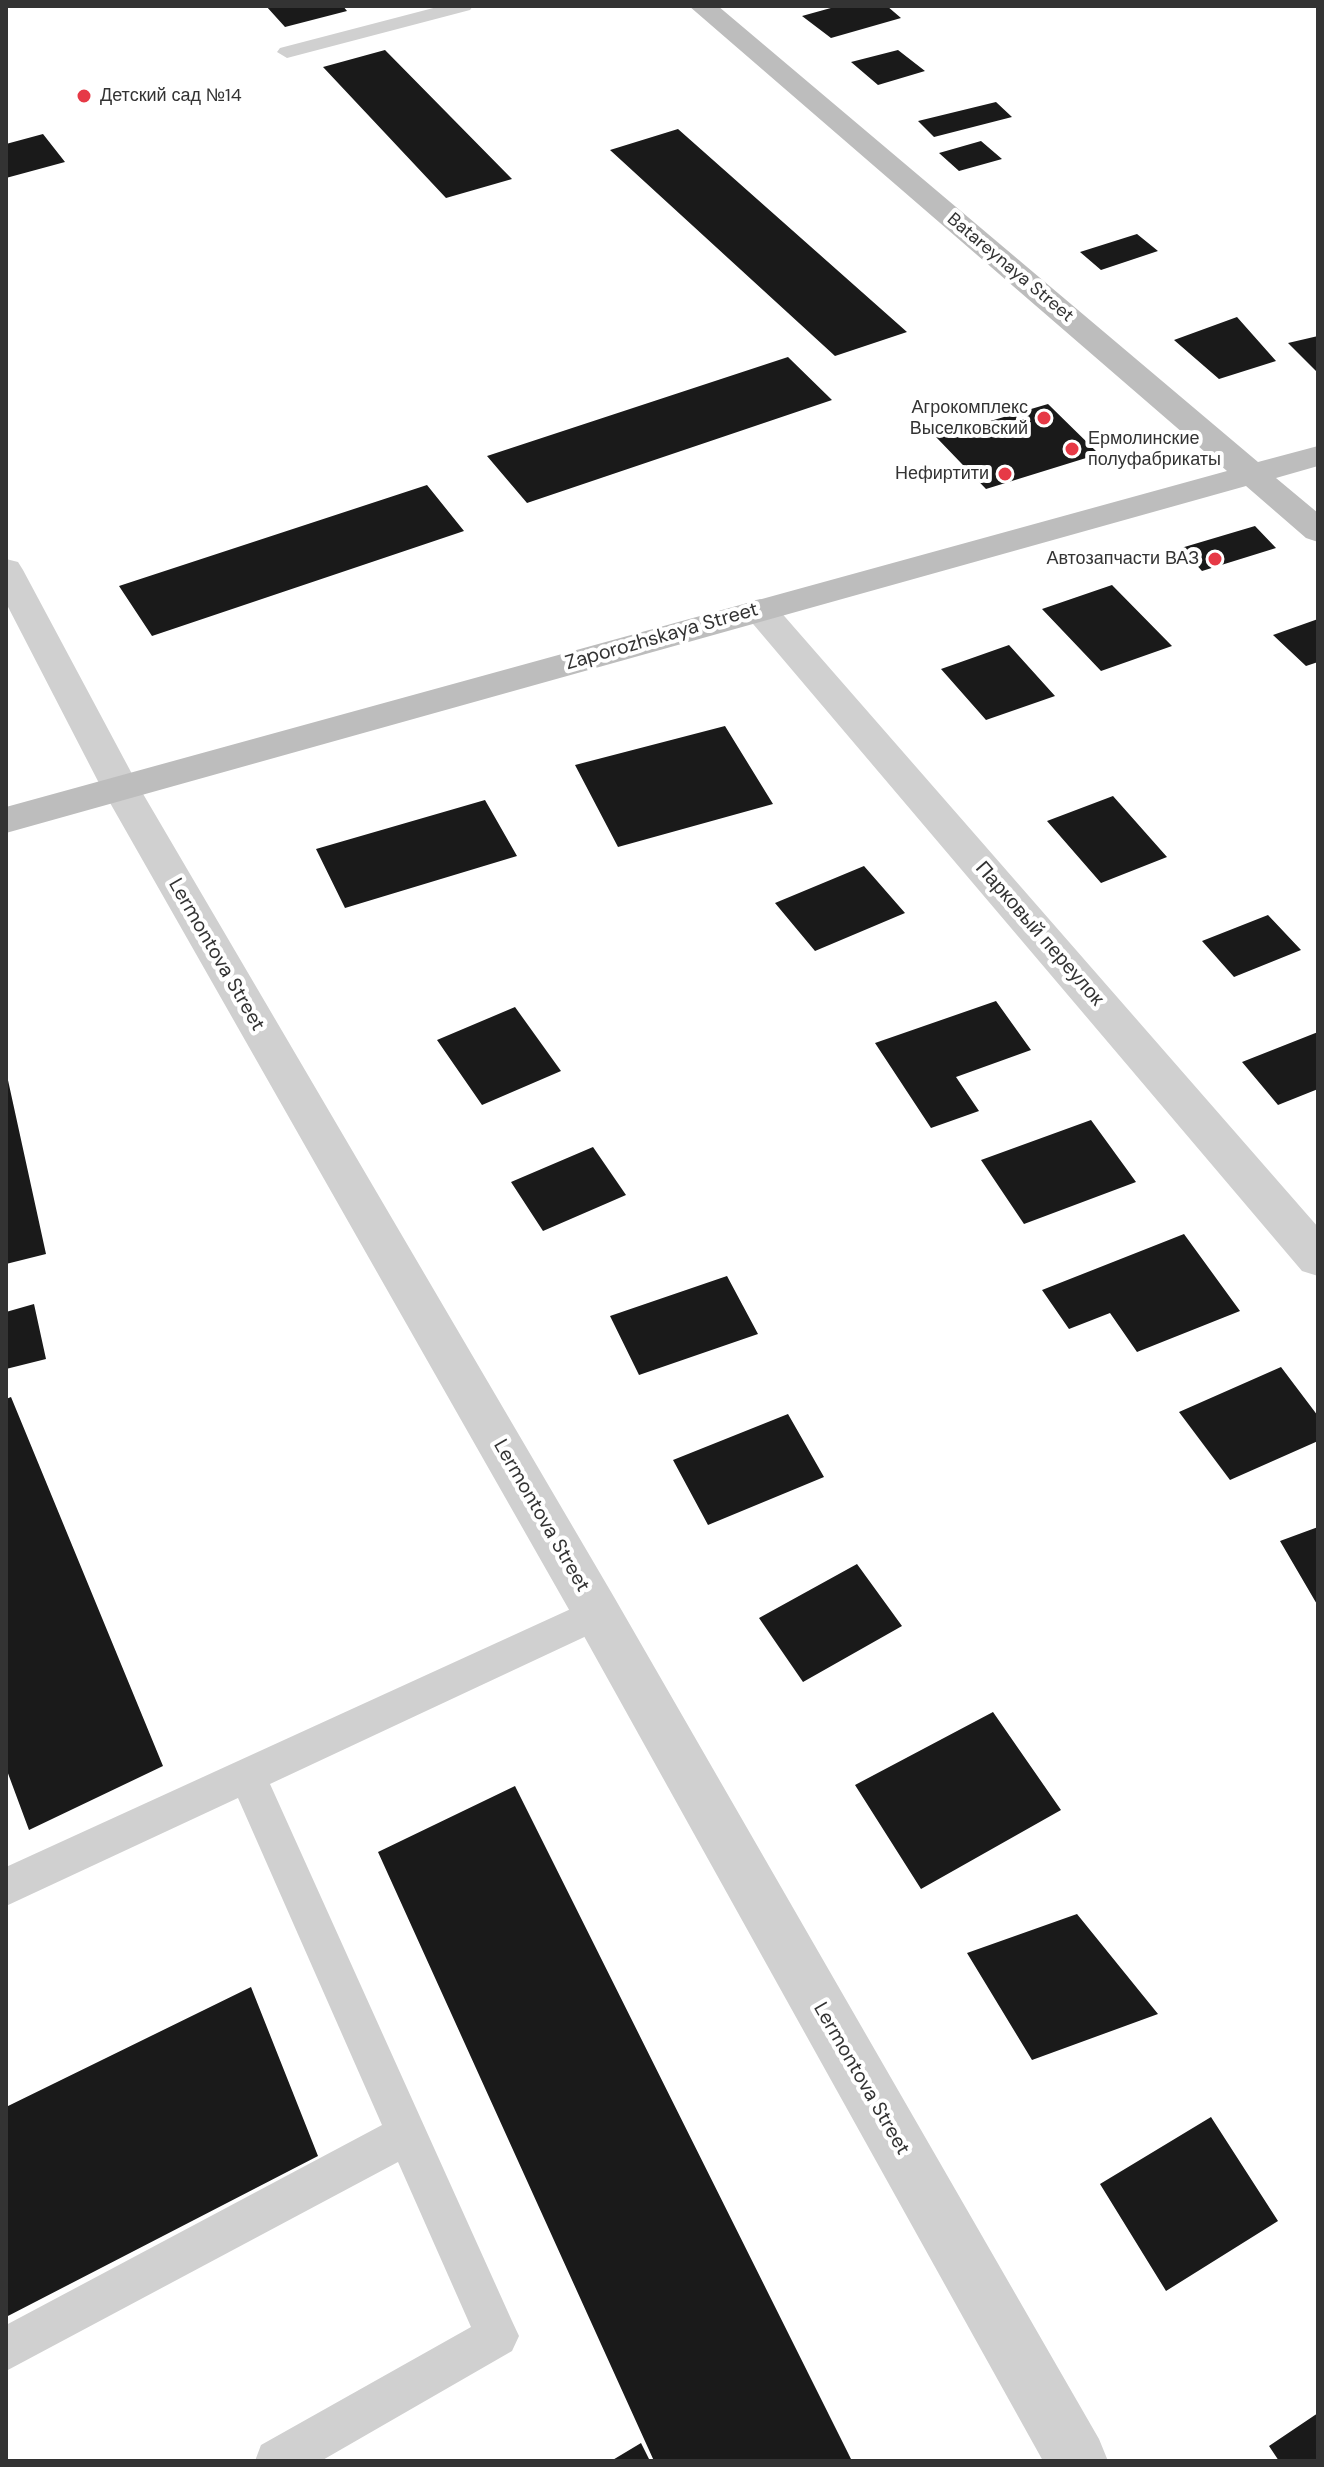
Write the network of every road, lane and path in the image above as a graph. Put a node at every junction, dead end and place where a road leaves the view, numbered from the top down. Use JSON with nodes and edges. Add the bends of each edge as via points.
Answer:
{"nodes":[{"id":1,"x":463,"y":6,"type":"edge"},
{"id":2,"x":702,"y":6,"type":"edge"},
{"id":3,"x":287,"y":52,"type":"dead end"},
{"id":4,"x":1318,"y":456,"type":"edge"},
{"id":5,"x":1253,"y":475,"type":"junction"},
{"id":6,"x":1318,"y":531,"type":"edge"},
{"id":7,"x":6,"y":570,"type":"edge"},
{"id":8,"x":760,"y":610,"type":"junction"},
{"id":9,"x":120,"y":787,"type":"junction"},
{"id":10,"x":6,"y":820,"type":"edge"},
{"id":11,"x":1318,"y":1258,"type":"edge"},
{"id":12,"x":597,"y":1613,"type":"junction"},
{"id":13,"x":247,"y":1776,"type":"junction"},
{"id":14,"x":6,"y":1887,"type":"edge"},
{"id":15,"x":408,"y":2134,"type":"junction"},
{"id":16,"x":6,"y":2349,"type":"edge"},
{"id":17,"x":277,"y":2461,"type":"edge"},
{"id":18,"x":1077,"y":2461,"type":"edge"}],
"edges":[{"from":1,"to":3,"type":"lane"},
{"from":2,"to":5,"type":"street","name":"Batareynaya Street"},
{"from":4,"to":5,"type":"street","name":"Zaporozhskaya Street"},
{"from":5,"to":6,"type":"street","name":"Batareynaya Street"},
{"from":5,"to":8,"type":"street","name":"Zaporozhskaya Street"},
{"from":7,"to":9,"type":"street","name":"Lermontova Street"},
{"from":8,"to":9,"type":"street","name":"Zaporozhskaya Street"},
{"from":8,"to":11,"type":"street","name":"Парковый переулок"},
{"from":9,"to":10,"type":"street","name":"Zaporozhskaya Street"},
{"from":9,"to":12,"type":"street","name":"Lermontova Street"},
{"from":12,"to":13,"type":"lane"},
{"from":12,"to":18,"type":"street","name":"Lermontova Street"},
{"from":13,"to":14,"type":"lane"},
{"from":13,"to":15,"type":"lane"},
{"from":15,"to":16,"type":"lane"},
{"from":15,"to":17,"type":"lane","via":[[497,2336]]}]}
